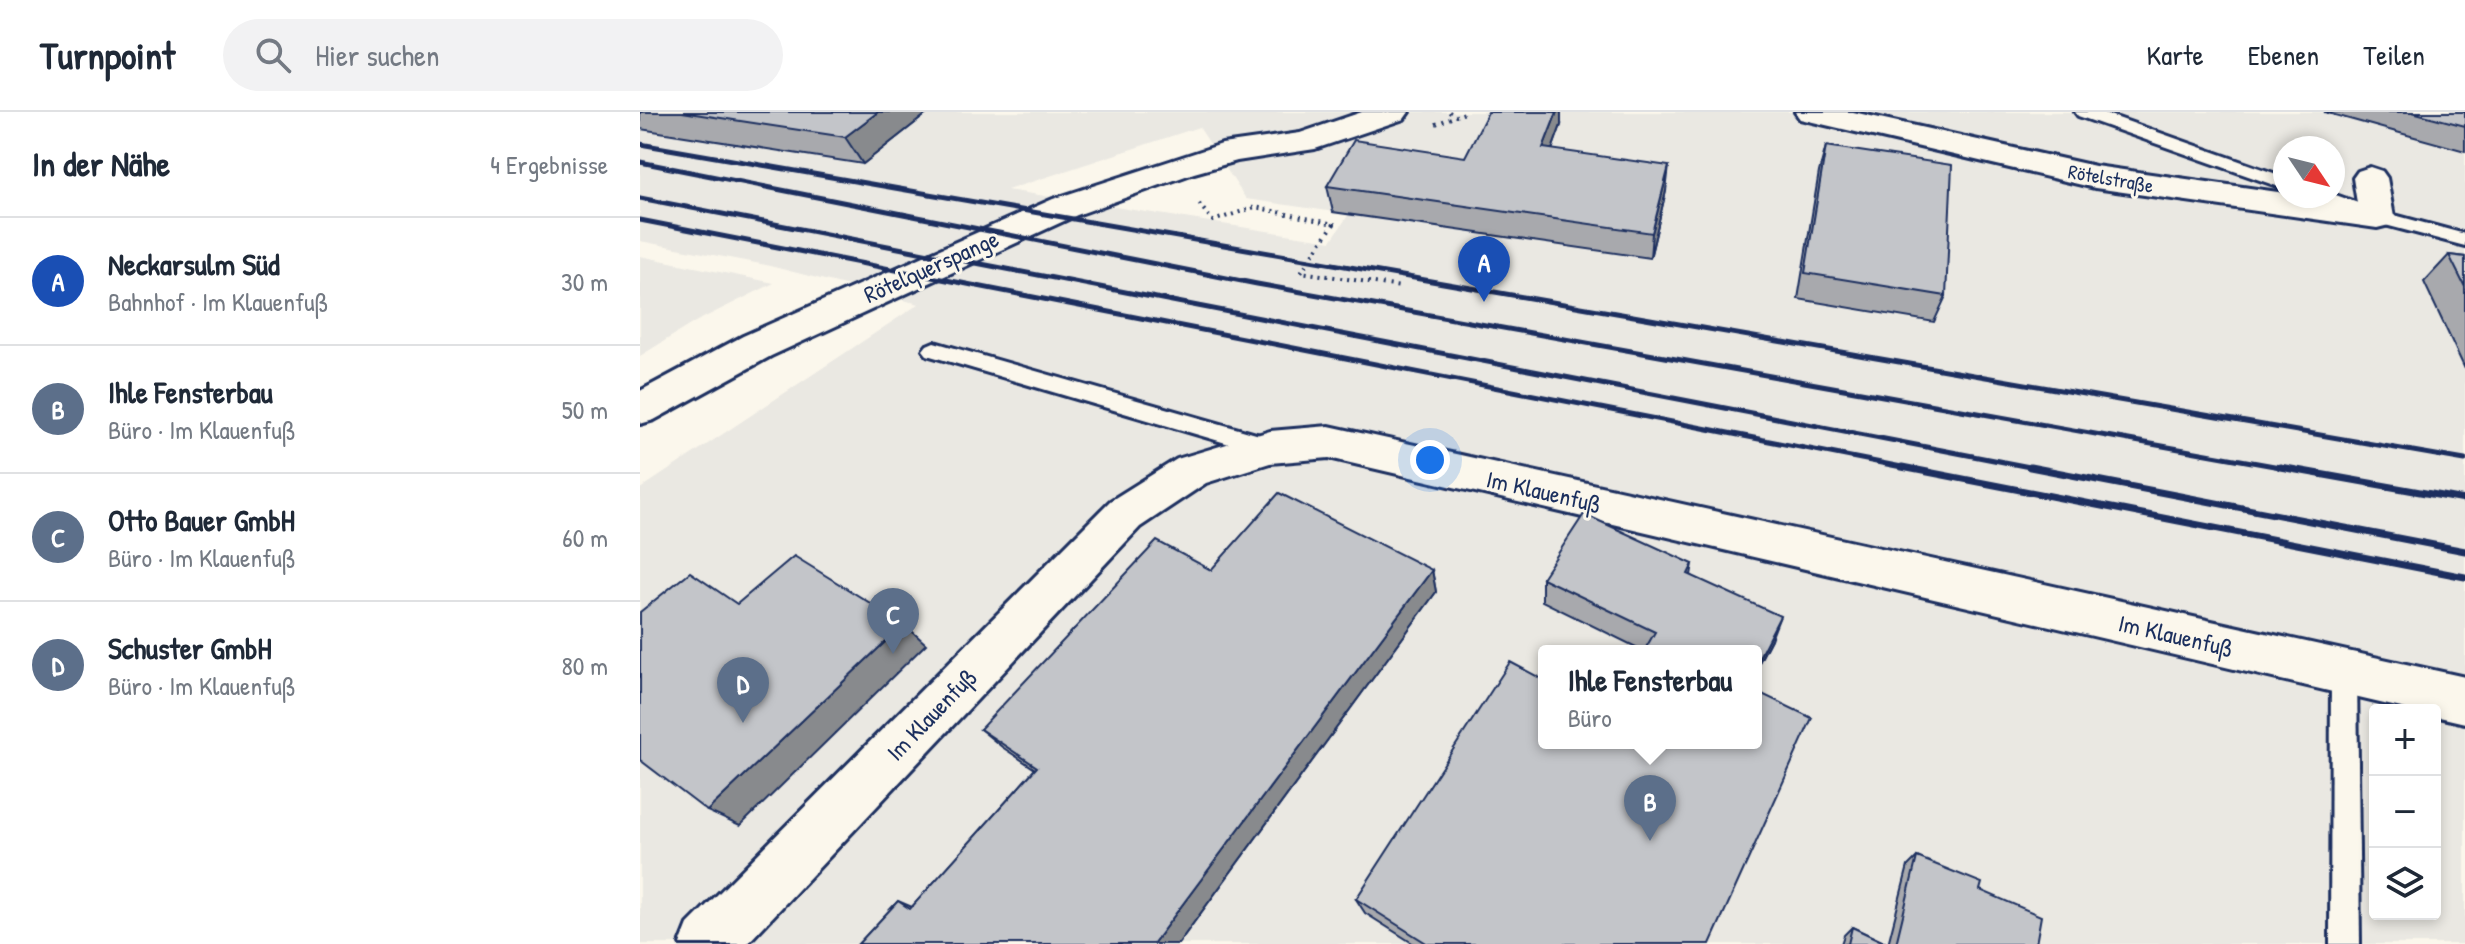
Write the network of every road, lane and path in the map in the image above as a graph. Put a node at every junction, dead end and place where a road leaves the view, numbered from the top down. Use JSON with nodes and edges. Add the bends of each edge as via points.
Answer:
{"nodes":[{"id":1,"x":1327,"y":112,"type":"edge"},
{"id":2,"x":1393,"y":112,"type":"edge"},
{"id":3,"x":1449,"y":112,"type":"edge"},
{"id":4,"x":1468,"y":112,"type":"edge"},
{"id":5,"x":1811,"y":112,"type":"edge"},
{"id":6,"x":2084,"y":112,"type":"edge"},
{"id":7,"x":1292,"y":120,"type":"edge"},
{"id":8,"x":1234,"y":151,"type":"junction"},
{"id":9,"x":2370,"y":178,"type":"dead end"},
{"id":10,"x":2273,"y":179,"type":"edge"},
{"id":11,"x":1197,"y":201,"type":"dead end"},
{"id":12,"x":2345,"y":205,"type":"edge"},
{"id":13,"x":2377,"y":217,"type":"junction"},
{"id":14,"x":2465,"y":240,"type":"edge"},
{"id":15,"x":1401,"y":287,"type":"dead end"},
{"id":16,"x":934,"y":350,"type":"dead end"},
{"id":17,"x":640,"y":409,"type":"edge"},
{"id":18,"x":1270,"y":447,"type":"junction"},
{"id":19,"x":2344,"y":673,"type":"junction"},
{"id":20,"x":2465,"y":700,"type":"edge"},
{"id":21,"x":708,"y":944,"type":"edge"},
{"id":22,"x":2345,"y":944,"type":"edge"}],
"edges":[{"from":1,"to":7,"type":"street","name":"Rötelquerspange"},
{"from":2,"to":8,"type":"street","name":"Rötelquerspange","via":[[1304,142]]},
{"from":3,"to":4,"type":"path"},
{"from":5,"to":13,"type":"street","name":"Rötelstraße","via":[[2095,177]]},
{"from":6,"to":10,"type":"lane"},
{"from":7,"to":8,"type":"street","name":"Rötelquerspange"},
{"from":8,"to":17,"type":"street","name":"Rötelquerspange","via":[[1065,207],[966,249],[757,346]]},
{"from":9,"to":13,"type":"street"},
{"from":11,"to":15,"type":"path","via":[[1213,221],[1255,207],[1334,224],[1301,272]]},
{"from":12,"to":13,"type":"lane"},
{"from":13,"to":14,"type":"lane"},
{"from":16,"to":18,"type":"lane"},
{"from":18,"to":19,"type":"street","name":"Im Klauenfuß","via":[[1329,442]]},
{"from":18,"to":21,"type":"street","name":"Im Klauenfuß","via":[[1192,471],[1125,514]]},
{"from":19,"to":20,"type":"street","name":"Im Klauenfuß"},
{"from":19,"to":22,"type":"lane"}]}
